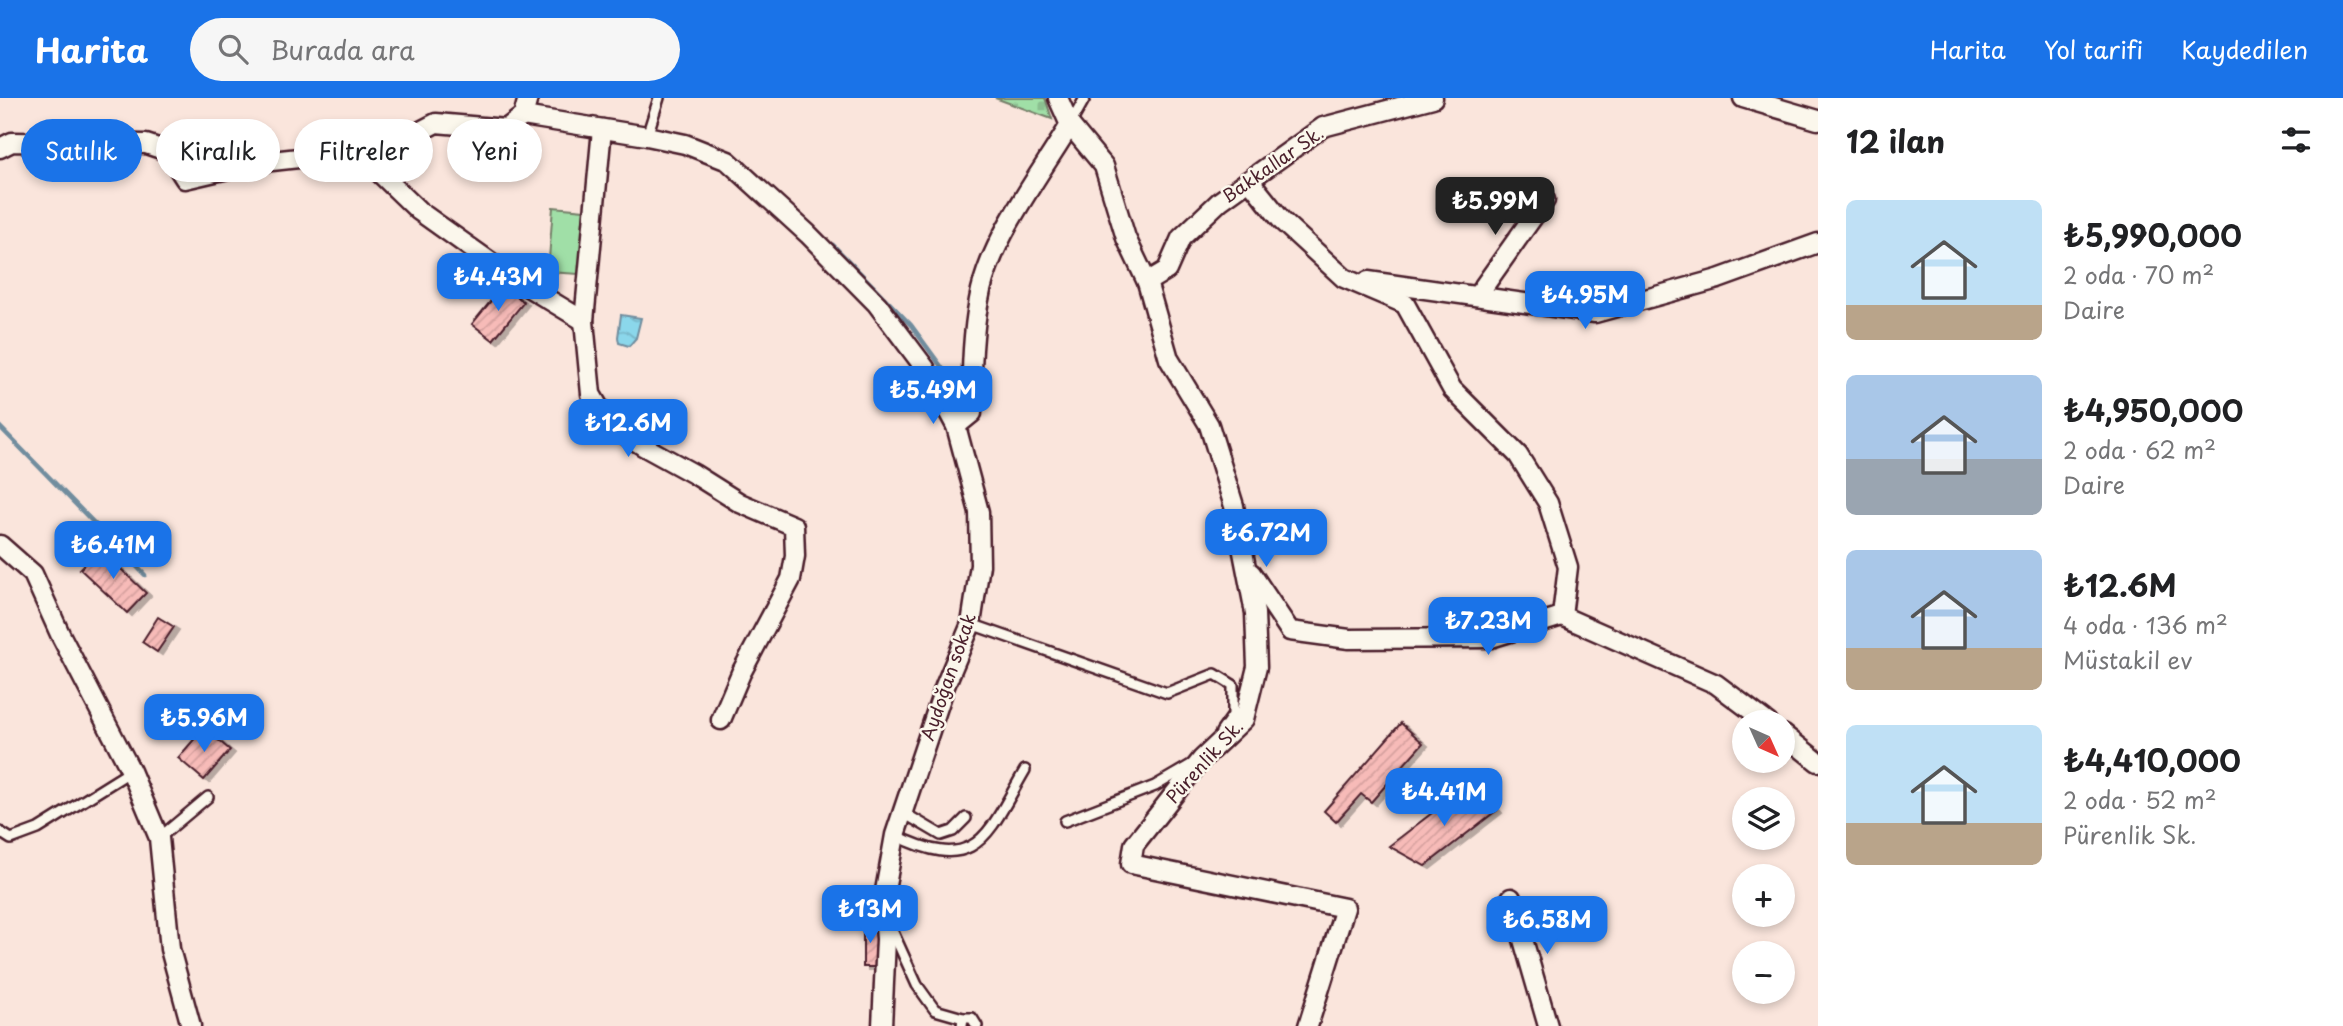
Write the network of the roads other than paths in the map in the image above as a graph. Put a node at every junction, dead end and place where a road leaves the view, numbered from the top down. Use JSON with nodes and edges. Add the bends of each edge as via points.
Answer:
{"nodes":[{"id":1,"x":528,"y":98,"type":"edge"},
{"id":2,"x":659,"y":98,"type":"edge"},
{"id":3,"x":1058,"y":98,"type":"edge"},
{"id":4,"x":1085,"y":98,"type":"edge"},
{"id":5,"x":1433,"y":98,"type":"edge"},
{"id":6,"x":1743,"y":98,"type":"edge"},
{"id":7,"x":523,"y":116,"type":"junction"},
{"id":8,"x":1818,"y":120,"type":"edge"},
{"id":9,"x":433,"y":125,"type":"edge"},
{"id":10,"x":1070,"y":125,"type":"junction"},
{"id":11,"x":602,"y":129,"type":"junction"},
{"id":12,"x":647,"y":136,"type":"junction"},
{"id":13,"x":0,"y":148,"type":"edge"},
{"id":14,"x":294,"y":159,"type":"edge"},
{"id":15,"x":1250,"y":181,"type":"junction"},
{"id":16,"x":389,"y":182,"type":"edge"},
{"id":17,"x":1545,"y":200,"type":"dead end"},
{"id":18,"x":1818,"y":243,"type":"edge"},
{"id":19,"x":1344,"y":278,"type":"junction"},
{"id":20,"x":1147,"y":282,"type":"junction"},
{"id":21,"x":1477,"y":296,"type":"junction"},
{"id":22,"x":584,"y":321,"type":"junction"},
{"id":23,"x":956,"y":426,"type":"junction"},
{"id":24,"x":0,"y":545,"type":"edge"},
{"id":25,"x":1245,"y":564,"type":"junction"},
{"id":26,"x":1562,"y":616,"type":"junction"},
{"id":27,"x":971,"y":624,"type":"junction"},
{"id":28,"x":1751,"y":710,"type":"edge"},
{"id":29,"x":721,"y":720,"type":"dead end"},
{"id":30,"x":1796,"y":744,"type":"edge"},
{"id":31,"x":1202,"y":759,"type":"junction"},
{"id":32,"x":1818,"y":762,"type":"edge"},
{"id":33,"x":1024,"y":770,"type":"dead end"},
{"id":34,"x":131,"y":771,"type":"junction"},
{"id":35,"x":208,"y":797,"type":"dead end"},
{"id":36,"x":902,"y":812,"type":"junction"},
{"id":37,"x":966,"y":818,"type":"dead end"},
{"id":38,"x":1065,"y":821,"type":"dead end"},
{"id":39,"x":0,"y":832,"type":"edge"},
{"id":40,"x":895,"y":835,"type":"junction"},
{"id":41,"x":159,"y":838,"type":"junction"},
{"id":42,"x":1511,"y":898,"type":"dead end"},
{"id":43,"x":883,"y":902,"type":"junction"},
{"id":44,"x":963,"y":1022,"type":"edge"},
{"id":45,"x":191,"y":1026,"type":"edge"},
{"id":46,"x":882,"y":1026,"type":"edge"},
{"id":47,"x":977,"y":1026,"type":"edge"},
{"id":48,"x":1308,"y":1026,"type":"edge"},
{"id":49,"x":1548,"y":1026,"type":"edge"}],
"edges":[{"from":1,"to":7,"type":"street"},
{"from":2,"to":12,"type":"lane"},
{"from":3,"to":10,"type":"street","name":"Pürenlik Sk."},
{"from":4,"to":10,"type":"lane"},
{"from":5,"to":15,"type":"street","name":"Bakkallar Sk.","via":[[1323,127]]},
{"from":6,"to":8,"type":"street"},
{"from":7,"to":9,"type":"street","via":[[506,129]]},
{"from":7,"to":11,"type":"street","name":"Aydoğan sokak"},
{"from":10,"to":20,"type":"street","name":"Pürenlik Sk.","via":[[1104,166],[1126,238]]},
{"from":10,"to":23,"type":"street","via":[[1001,239],[981,289],[971,369],[972,413]]},
{"from":11,"to":12,"type":"street","name":"Aydoğan sokak"},
{"from":11,"to":22,"type":"street"},
{"from":12,"to":23,"type":"street","name":"Aydoğan sokak","via":[[685,144],[728,161],[808,234],[877,304],[925,369]]},
{"from":13,"to":14,"type":"street","via":[[12,142],[146,144],[167,151],[185,179]]},
{"from":15,"to":19,"type":"street","via":[[1282,221]]},
{"from":15,"to":20,"type":"street","name":"Bakkallar Sk.","via":[[1220,201],[1181,238],[1167,270]]},
{"from":16,"to":22,"type":"street","via":[[419,211],[513,278]]},
{"from":17,"to":21,"type":"street"},
{"from":18,"to":21,"type":"street","via":[[1718,279],[1595,313]]},
{"from":19,"to":21,"type":"street"},
{"from":19,"to":26,"type":"street","via":[[1405,304],[1452,389],[1518,455],[1548,503],[1568,567]]},
{"from":20,"to":25,"type":"street","name":"Pürenlik Sk.","via":[[1169,359],[1209,425],[1234,506]]},
{"from":22,"to":29,"type":"street","via":[[591,394],[608,423],[740,503],[794,526],[791,579]]},
{"from":23,"to":27,"type":"street","name":"Aydoğan sokak","via":[[979,512],[980,565]]},
{"from":24,"to":34,"type":"street","via":[[33,574]]},
{"from":25,"to":26,"type":"street","via":[[1290,631],[1349,639],[1491,638]]},
{"from":25,"to":31,"type":"street","name":"Pürenlik Sk.","via":[[1255,613],[1257,667],[1244,719]]},
{"from":26,"to":28,"type":"street","via":[[1716,684]]},
{"from":27,"to":31,"type":"lane","via":[[1167,692],[1215,674],[1233,685],[1233,715]]},
{"from":27,"to":36,"type":"street","name":"Aydoğan sokak"},
{"from":30,"to":32,"type":"street"},
{"from":31,"to":38,"type":"lane","via":[[1155,786]]},
{"from":31,"to":48,"type":"street","name":"Pürenlik Sk.","via":[[1134,845],[1131,864],[1345,908]]},
{"from":33,"to":40,"type":"lane","via":[[977,844],[963,851],[943,852]]},
{"from":34,"to":39,"type":"lane","via":[[38,829],[11,839]]},
{"from":34,"to":41,"type":"street"},
{"from":35,"to":41,"type":"lane"},
{"from":36,"to":37,"type":"lane","via":[[941,835]]},
{"from":36,"to":40,"type":"street","name":"Aydoğan sokak"},
{"from":40,"to":43,"type":"street","name":"Aydoğan sokak"},
{"from":41,"to":45,"type":"street","via":[[170,949]]},
{"from":42,"to":49,"type":"street"},
{"from":43,"to":44,"type":"lane","via":[[917,985],[935,1010]]},
{"from":43,"to":46,"type":"street","name":"Aydoğan sokak"},
{"from":44,"to":47,"type":"lane","via":[[972,1018]]}]}
